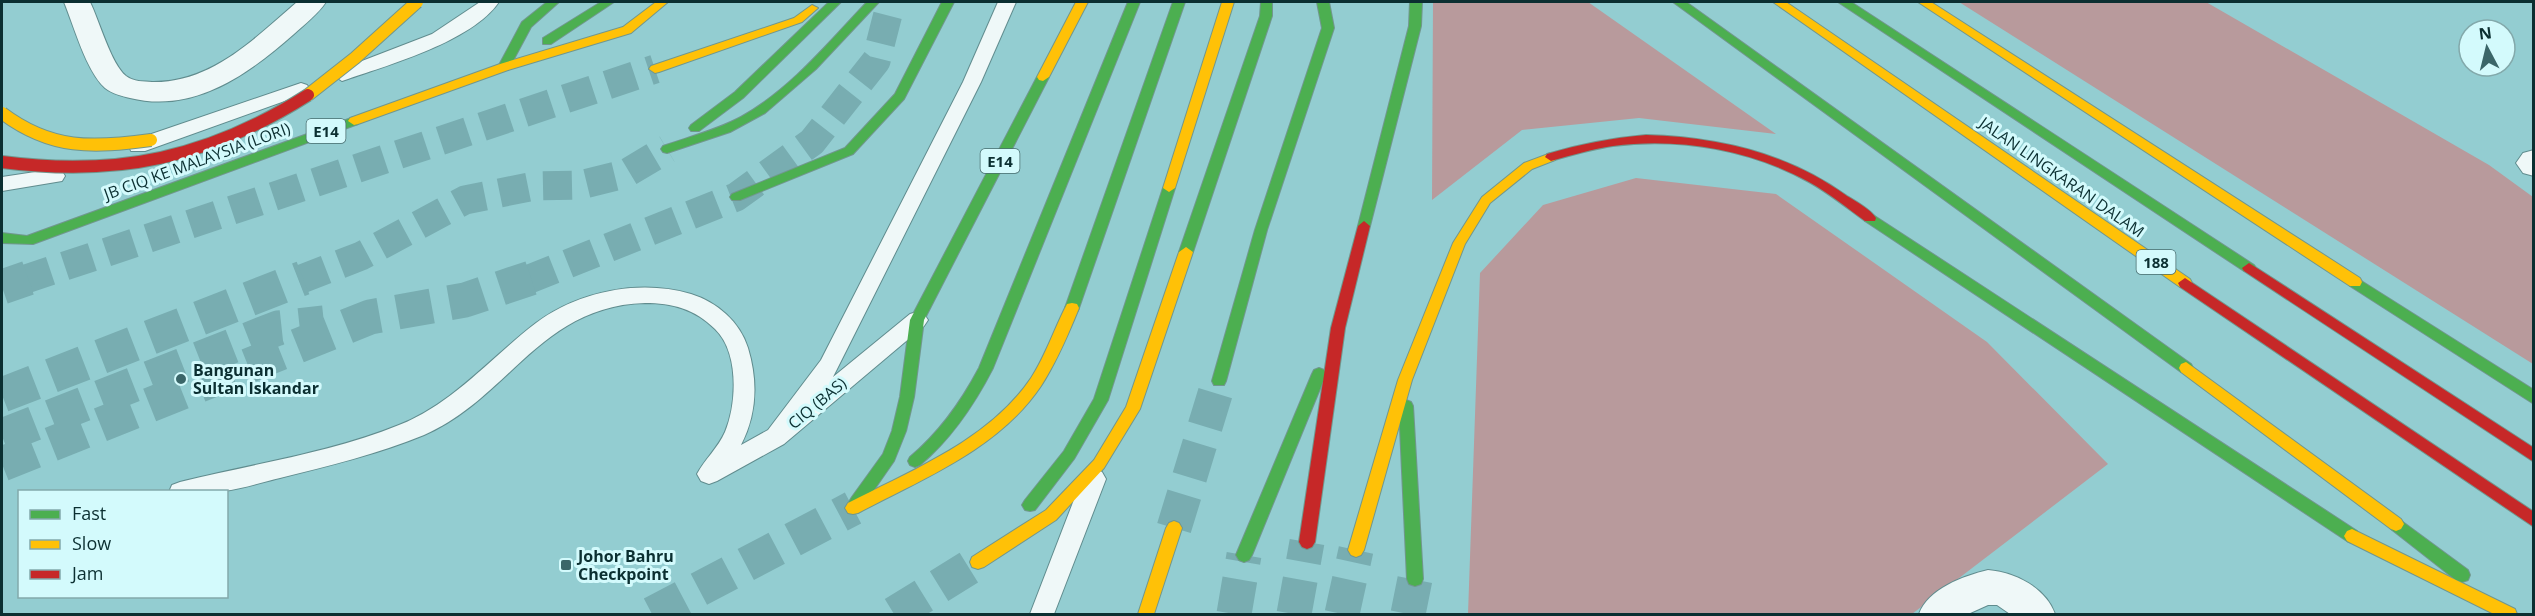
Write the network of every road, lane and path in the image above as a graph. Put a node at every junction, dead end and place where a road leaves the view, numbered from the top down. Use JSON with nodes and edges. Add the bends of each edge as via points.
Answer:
{"nodes":[{"id":1,"x":77,"y":2,"type":"edge"},
{"id":2,"x":313,"y":2,"type":"edge"},
{"id":3,"x":417,"y":2,"type":"edge"},
{"id":4,"x":490,"y":2,"type":"edge"},
{"id":5,"x":553,"y":2,"type":"edge"},
{"id":6,"x":608,"y":2,"type":"edge"},
{"id":7,"x":662,"y":2,"type":"edge"},
{"id":8,"x":821,"y":2,"type":"edge"},
{"id":9,"x":835,"y":2,"type":"edge"},
{"id":10,"x":873,"y":2,"type":"edge"},
{"id":11,"x":948,"y":2,"type":"edge"},
{"id":12,"x":1007,"y":2,"type":"edge"},
{"id":13,"x":1082,"y":2,"type":"edge"},
{"id":14,"x":1134,"y":2,"type":"edge"},
{"id":15,"x":1179,"y":2,"type":"edge"},
{"id":16,"x":1228,"y":2,"type":"edge"},
{"id":17,"x":1267,"y":2,"type":"edge"},
{"id":18,"x":1323,"y":2,"type":"edge"},
{"id":19,"x":1416,"y":2,"type":"edge"},
{"id":20,"x":1679,"y":2,"type":"edge"},
{"id":21,"x":1779,"y":2,"type":"edge"},
{"id":22,"x":1844,"y":2,"type":"edge"},
{"id":23,"x":1924,"y":2,"type":"edge"},
{"id":24,"x":768,"y":16,"type":"dead end"},
{"id":25,"x":504,"y":67,"type":"junction"},
{"id":26,"x":295,"y":77,"type":"dead end"},
{"id":27,"x":2,"y":113,"type":"edge"},
{"id":28,"x":2534,"y":160,"type":"edge"},
{"id":29,"x":2,"y":162,"type":"edge"},
{"id":30,"x":2534,"y":166,"type":"edge"},
{"id":31,"x":2,"y":184,"type":"edge"},
{"id":32,"x":736,"y":197,"type":"dead end"},
{"id":33,"x":2,"y":238,"type":"edge"},
{"id":34,"x":917,"y":320,"type":"junction"},
{"id":35,"x":1338,"y":328,"type":"junction"},
{"id":36,"x":1405,"y":380,"type":"junction"},
{"id":37,"x":1219,"y":381,"type":"tunnel mouth"},
{"id":38,"x":2534,"y":398,"type":"edge"},
{"id":39,"x":776,"y":437,"type":"junction"},
{"id":40,"x":2534,"y":456,"type":"edge"},
{"id":41,"x":1099,"y":464,"type":"junction"},
{"id":42,"x":188,"y":490,"type":"edge"},
{"id":43,"x":853,"y":508,"type":"junction"},
{"id":44,"x":2534,"y":521,"type":"edge"},
{"id":45,"x":1174,"y":528,"type":"tunnel mouth"},
{"id":46,"x":1306,"y":542,"type":"tunnel mouth"},
{"id":47,"x":1356,"y":550,"type":"tunnel mouth"},
{"id":48,"x":1244,"y":555,"type":"tunnel mouth"},
{"id":49,"x":1415,"y":579,"type":"tunnel mouth"},
{"id":50,"x":1042,"y":615,"type":"edge"},
{"id":51,"x":1146,"y":615,"type":"edge"},
{"id":52,"x":1938,"y":615,"type":"edge"},
{"id":53,"x":2036,"y":615,"type":"edge"},
{"id":54,"x":2511,"y":615,"type":"edge"}],
"edges":[{"from":1,"to":2,"type":"street","via":[[114,80],[130,89],[155,93],[182,91],[233,70]]},
{"from":3,"to":29,"type":"main road","bridge":true,"via":[[326,81],[287,109],[244,131],[139,164],[87,171],[37,169]]},
{"from":4,"to":31,"type":"lane","via":[[468,22],[425,46],[50,177]]},
{"from":5,"to":25,"type":"main road","via":[[526,25]]},
{"from":6,"to":25,"type":"main road","name":"JB CIQ KE MALAYSIA (LORI)","number":"E14"},
{"from":7,"to":25,"type":"main road","name":"JB CIQ KE MALAYSIA (LORI)","number":"E14","via":[[627,30]]},
{"from":8,"to":24,"type":"main road","via":[[798,20],[655,69]]},
{"from":9,"to":10,"type":"main road","via":[[739,95],[667,149],[763,109]]},
{"from":11,"to":32,"type":"main road","via":[[900,96],[849,151]]},
{"from":12,"to":39,"type":"lane","via":[[972,82],[829,366]]},
{"from":13,"to":34,"type":"main road","number":"E14"},
{"from":14,"to":43,"type":"main road","via":[[986,368],[967,406],[934,447]]},
{"from":15,"to":43,"type":"main road","via":[[1062,336],[1042,374],[1018,407],[985,436]]},
{"from":16,"to":41,"type":"main road","via":[[1101,400],[1059,473],[978,562],[1050,515]]},
{"from":17,"to":41,"type":"main road","via":[[1266,16],[1134,409]]},
{"from":18,"to":37,"type":"main road","via":[[1328,28],[1262,230]]},
{"from":19,"to":35,"type":"main road","via":[[1415,26]]},
{"from":20,"to":54,"type":"main road","via":[[2314,461]]},
{"from":21,"to":44,"type":"main road","name":"JALAN LINGKARAN DALAM","number":"188"},
{"from":22,"to":40,"type":"main road","name":"JALAN LINGKARAN DALAM"},
{"from":23,"to":38,"type":"main road"},
{"from":25,"to":33,"type":"main road","name":"JB CIQ KE MALAYSIA (LORI)","number":"E14","via":[[28,241]]},
{"from":26,"to":27,"type":"main road","bridge":true,"via":[[229,116],[189,131],[116,145],[52,142],[25,132]]},
{"from":28,"to":30,"type":"street"},
{"from":34,"to":39,"type":"lane","name":"CIQ (BAS)"},
{"from":34,"to":43,"type":"main road","via":[[899,432],[889,457]]},
{"from":35,"to":46,"type":"main road"},
{"from":35,"to":48,"type":"main road"},
{"from":36,"to":47,"type":"main road"},
{"from":36,"to":49,"type":"main road"},
{"from":36,"to":54,"type":"main road","via":[[1459,243],[1486,200],[1528,166],[1575,148],[1633,139],[1693,142],[1747,153],[1806,175],[2337,529]]},
{"from":39,"to":42,"type":"lane","name":"CIQ (BAS)","via":[[709,474],[736,433],[744,402],[738,344],[726,324],[704,307],[680,298],[649,295],[610,299],[564,316],[443,414],[405,433]]},
{"from":41,"to":50,"type":"lane"},
{"from":45,"to":51,"type":"main road"},
{"from":52,"to":53,"type":"street","via":[[1966,593],[1982,587],[2002,589],[2022,599]]}]}
